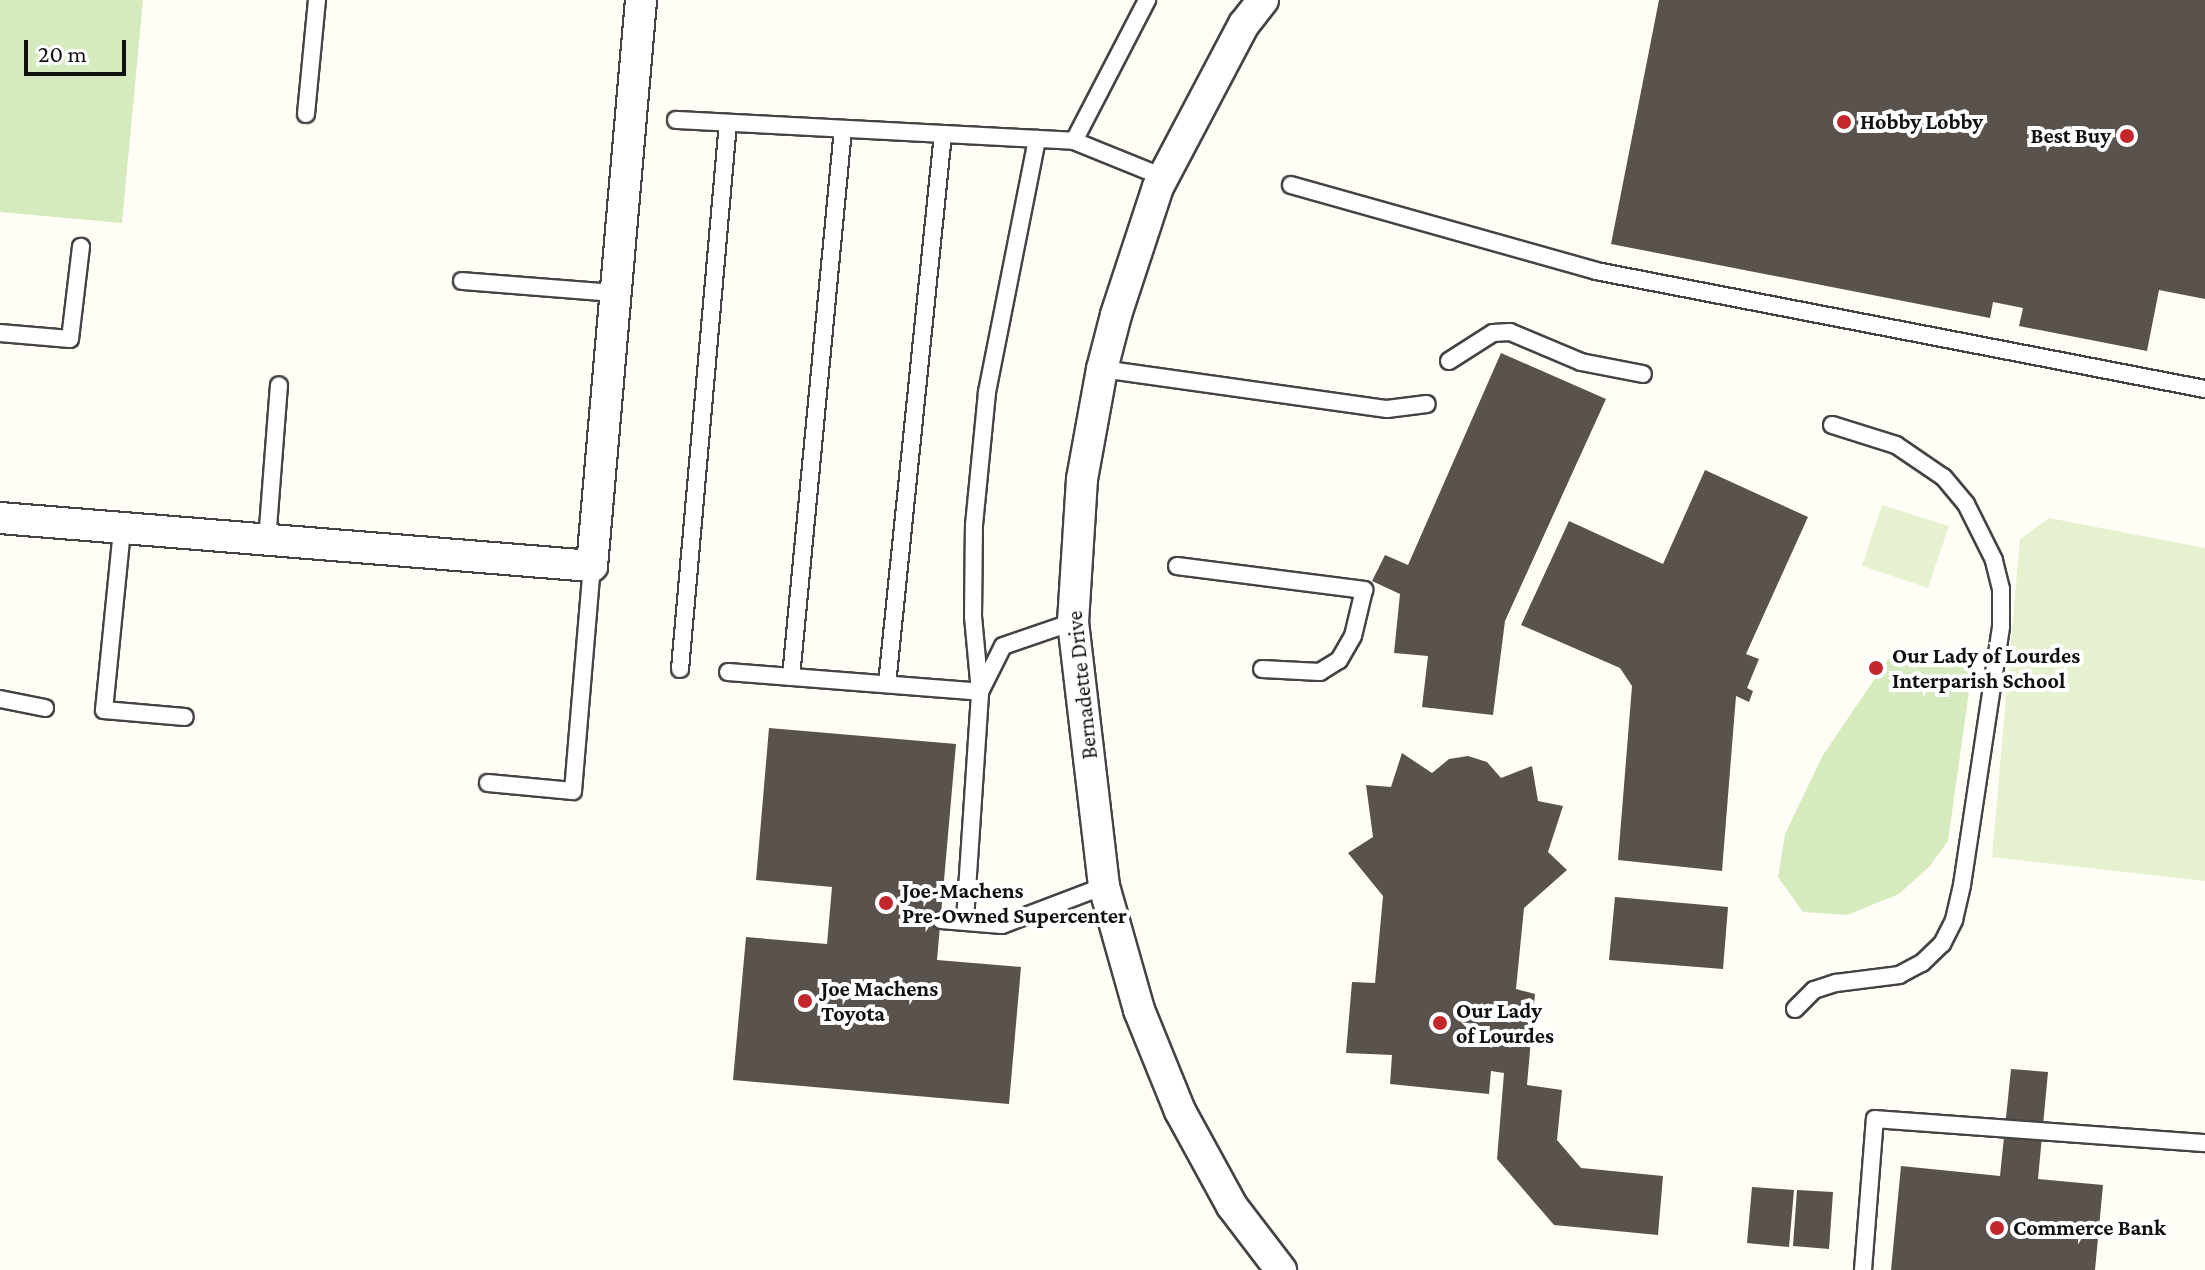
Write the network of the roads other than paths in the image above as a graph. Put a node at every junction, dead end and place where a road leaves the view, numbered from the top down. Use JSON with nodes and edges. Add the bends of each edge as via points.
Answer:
{"nodes":[{"id":1,"x":317,"y":0,"type":"edge"},
{"id":2,"x":641,"y":0,"type":"edge"},
{"id":3,"x":1147,"y":0,"type":"edge"},
{"id":4,"x":1263,"y":0,"type":"edge"},
{"id":5,"x":306,"y":114,"type":"dead end"},
{"id":6,"x":676,"y":120,"type":"dead end"},
{"id":7,"x":728,"y":123,"type":"junction"},
{"id":8,"x":843,"y":129,"type":"junction"},
{"id":9,"x":943,"y":134,"type":"junction"},
{"id":10,"x":1037,"y":139,"type":"junction"},
{"id":11,"x":1074,"y":141,"type":"junction"},
{"id":12,"x":1163,"y":177,"type":"junction"},
{"id":13,"x":1291,"y":185,"type":"dead end"},
{"id":14,"x":81,"y":247,"type":"dead end"},
{"id":15,"x":462,"y":281,"type":"dead end"},
{"id":16,"x":616,"y":293,"type":"junction"},
{"id":17,"x":0,"y":333,"type":"edge"},
{"id":18,"x":1449,"y":361,"type":"dead end"},
{"id":19,"x":1102,"y":369,"type":"junction"},
{"id":20,"x":1643,"y":374,"type":"dead end"},
{"id":21,"x":279,"y":385,"type":"dead end"},
{"id":22,"x":2205,"y":389,"type":"edge"},
{"id":23,"x":1427,"y":404,"type":"dead end"},
{"id":24,"x":1832,"y":425,"type":"dead end"},
{"id":25,"x":0,"y":518,"type":"edge"},
{"id":26,"x":122,"y":530,"type":"junction"},
{"id":27,"x":267,"y":541,"type":"junction"},
{"id":28,"x":592,"y":566,"type":"junction"},
{"id":29,"x":1177,"y":566,"type":"dead end"},
{"id":30,"x":1073,"y":622,"type":"junction"},
{"id":31,"x":680,"y":669,"type":"dead end"},
{"id":32,"x":1262,"y":669,"type":"dead end"},
{"id":33,"x":728,"y":672,"type":"dead end"},
{"id":34,"x":791,"y":677,"type":"junction"},
{"id":35,"x":887,"y":684,"type":"junction"},
{"id":36,"x":980,"y":692,"type":"junction"},
{"id":37,"x":0,"y":699,"type":"edge"},
{"id":38,"x":45,"y":708,"type":"dead end"},
{"id":39,"x":185,"y":717,"type":"dead end"},
{"id":40,"x":488,"y":783,"type":"dead end"},
{"id":41,"x":1104,"y":886,"type":"junction"},
{"id":42,"x":941,"y":920,"type":"dead end"},
{"id":43,"x":965,"y":920,"type":"junction"},
{"id":44,"x":1795,"y":1009,"type":"dead end"},
{"id":45,"x":2205,"y":1143,"type":"edge"},
{"id":46,"x":1281,"y":1270,"type":"edge"},
{"id":47,"x":1863,"y":1270,"type":"edge"}],
"edges":[{"from":1,"to":5,"type":"lane"},
{"from":2,"to":16,"type":"street"},
{"from":3,"to":11,"type":"lane"},
{"from":4,"to":12,"type":"street","name":"Bernadette Drive","via":[[1244,24]]},
{"from":6,"to":7,"type":"lane"},
{"from":7,"to":8,"type":"lane"},
{"from":7,"to":31,"type":"lane"},
{"from":8,"to":9,"type":"lane"},
{"from":8,"to":34,"type":"lane"},
{"from":9,"to":10,"type":"lane"},
{"from":9,"to":35,"type":"lane"},
{"from":10,"to":11,"type":"lane"},
{"from":10,"to":36,"type":"lane","via":[[987,392],[975,510],[973,617]]},
{"from":11,"to":12,"type":"lane"},
{"from":12,"to":19,"type":"street","name":"Bernadette Drive"},
{"from":13,"to":22,"type":"lane","via":[[1596,271]]},
{"from":14,"to":17,"type":"lane","via":[[70,339]]},
{"from":15,"to":16,"type":"lane"},
{"from":16,"to":28,"type":"street"},
{"from":18,"to":20,"type":"lane","via":[[1493,333],[1510,332],[1581,362]]},
{"from":19,"to":23,"type":"lane","via":[[1387,409]]},
{"from":19,"to":30,"type":"street","name":"Bernadette Drive","via":[[1082,479]]},
{"from":21,"to":27,"type":"lane"},
{"from":24,"to":44,"type":"lane","via":[[1896,445],[1943,477],[1966,504],[1994,560],[2001,626],[1962,885],[1942,944],[1899,975],[1814,990]]},
{"from":25,"to":26,"type":"street"},
{"from":26,"to":27,"type":"street"},
{"from":26,"to":39,"type":"lane","via":[[104,710]]},
{"from":27,"to":28,"type":"street"},
{"from":28,"to":40,"type":"lane","via":[[573,791]]},
{"from":29,"to":32,"type":"lane","via":[[1364,590],[1353,636],[1339,660],[1320,672]]},
{"from":30,"to":36,"type":"lane","via":[[1003,646]]},
{"from":30,"to":41,"type":"street","name":"Bernadette Drive"},
{"from":33,"to":34,"type":"lane"},
{"from":34,"to":35,"type":"lane"},
{"from":35,"to":36,"type":"lane"},
{"from":36,"to":43,"type":"lane"},
{"from":37,"to":38,"type":"lane"},
{"from":41,"to":43,"type":"lane","via":[[1002,925]]},
{"from":41,"to":46,"type":"street","name":"Bernadette Drive","via":[[1139,1010],[1180,1111],[1232,1206]]},
{"from":42,"to":43,"type":"lane"},
{"from":45,"to":47,"type":"lane","via":[[1875,1119]]}]}
